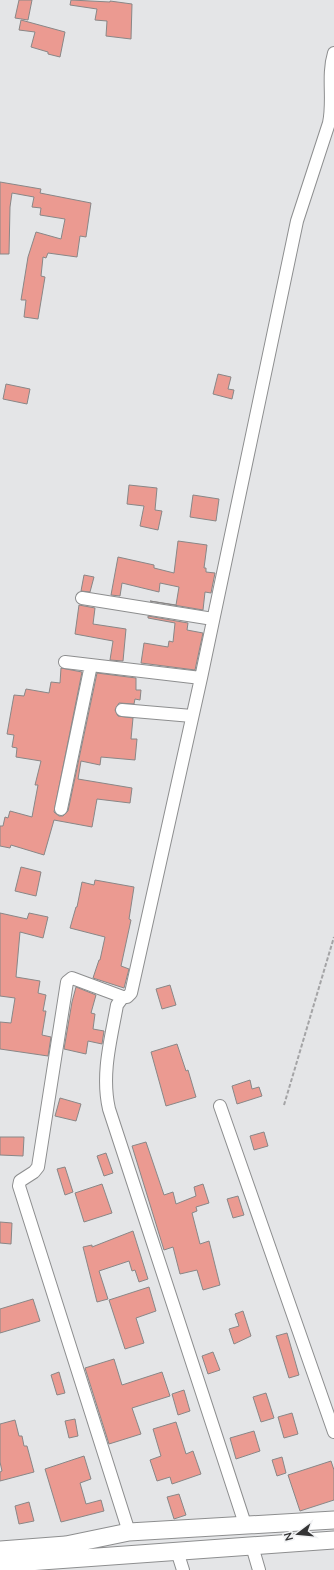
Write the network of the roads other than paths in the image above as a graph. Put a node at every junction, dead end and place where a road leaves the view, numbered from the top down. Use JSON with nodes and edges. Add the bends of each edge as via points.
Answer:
{"nodes":[{"id":1,"x":334,"y":53,"type":"edge"},
{"id":2,"x":82,"y":598,"type":"dead end"},
{"id":3,"x":213,"y":619,"type":"junction"},
{"id":4,"x":65,"y":662,"type":"dead end"},
{"id":5,"x":91,"y":665,"type":"junction"},
{"id":6,"x":201,"y":678,"type":"junction"},
{"id":7,"x":122,"y":710,"type":"dead end"},
{"id":8,"x":192,"y":716,"type":"junction"},
{"id":9,"x":61,"y":809,"type":"dead end"},
{"id":10,"x":123,"y":998,"type":"junction"},
{"id":11,"x":220,"y":1106,"type":"dead end"},
{"id":12,"x":334,"y":1432,"type":"edge"},
{"id":13,"x":334,"y":1520,"type":"edge"},
{"id":14,"x":246,"y":1527,"type":"junction"},
{"id":15,"x":129,"y":1532,"type":"junction"},
{"id":16,"x":334,"y":1540,"type":"edge"},
{"id":17,"x":252,"y":1546,"type":"junction"},
{"id":18,"x":0,"y":1550,"type":"edge"},
{"id":19,"x":177,"y":1551,"type":"junction"},
{"id":20,"x":9,"y":1566,"type":"edge"},
{"id":21,"x":183,"y":1570,"type":"edge"},
{"id":22,"x":259,"y":1570,"type":"edge"}],
"edges":[{"from":1,"to":3,"type":"street","via":[[330,77],[332,107],[329,124],[297,221]]},
{"from":2,"to":3,"type":"street"},
{"from":3,"to":6,"type":"street"},
{"from":4,"to":5,"type":"street"},
{"from":5,"to":6,"type":"street"},
{"from":5,"to":9,"type":"street"},
{"from":6,"to":8,"type":"street"},
{"from":7,"to":8,"type":"street"},
{"from":8,"to":10,"type":"street","via":[[131,993]]},
{"from":10,"to":14,"type":"street","via":[[117,1005],[106,1070],[109,1109]]},
{"from":10,"to":15,"type":"street","via":[[72,978],[67,982],[38,1167],[20,1181],[19,1186]]},
{"from":11,"to":12,"type":"street"},
{"from":13,"to":14,"type":"street"},
{"from":14,"to":15,"type":"street"},
{"from":15,"to":18,"type":"street","via":[[66,1545]]},
{"from":16,"to":17,"type":"street"},
{"from":17,"to":19,"type":"street"},
{"from":17,"to":22,"type":"street"},
{"from":19,"to":20,"type":"street"},
{"from":19,"to":21,"type":"street"}]}
